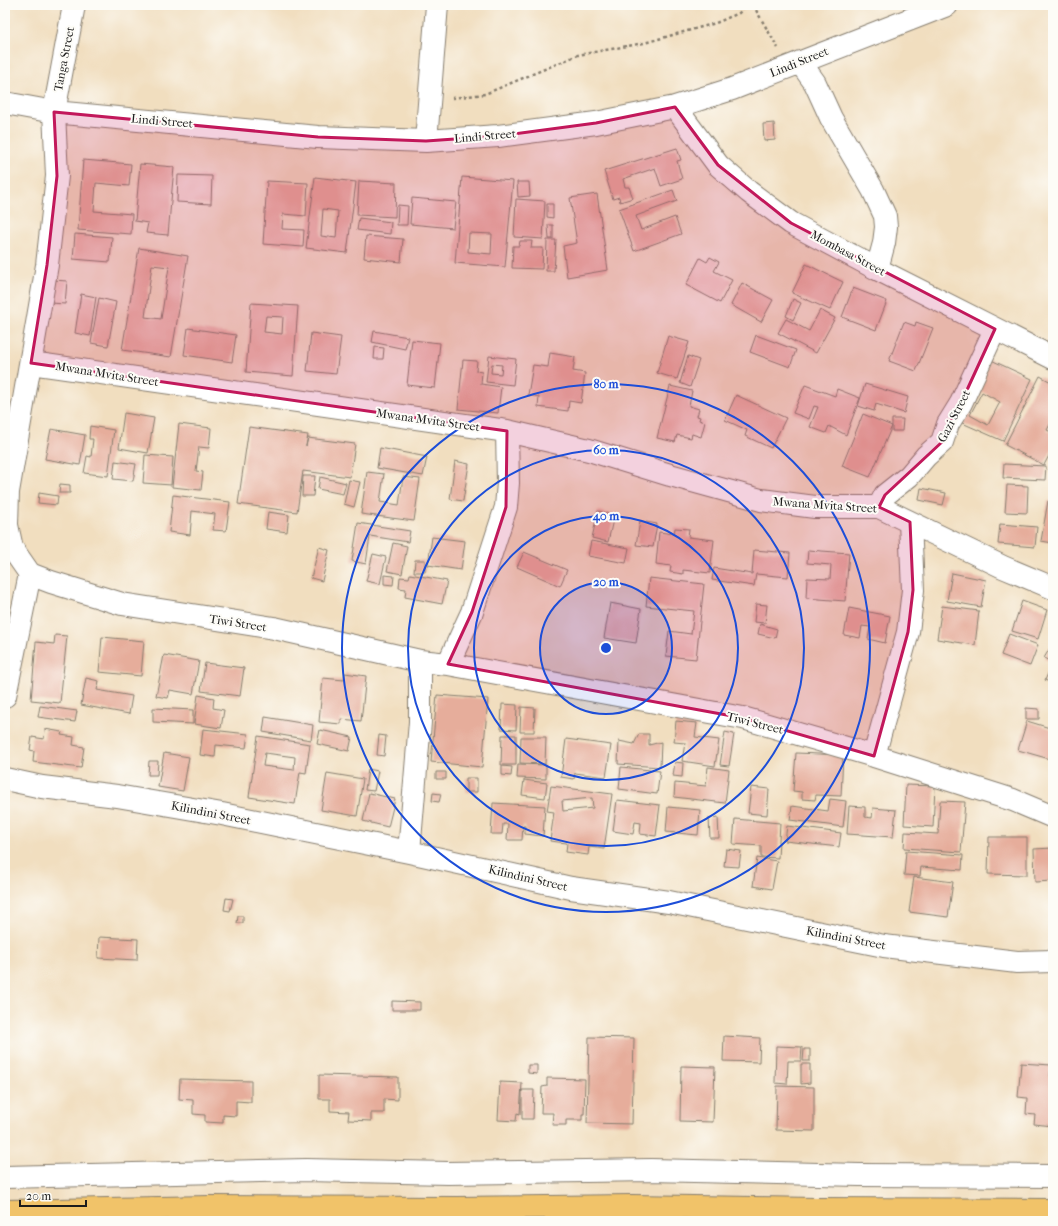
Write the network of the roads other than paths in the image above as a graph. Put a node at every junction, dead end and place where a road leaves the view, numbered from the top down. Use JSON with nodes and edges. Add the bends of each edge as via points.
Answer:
{"nodes":[{"id":1,"x":74,"y":5,"type":"edge"},
{"id":2,"x":437,"y":5,"type":"edge"},
{"id":3,"x":947,"y":5,"type":"edge"},
{"id":4,"x":794,"y":64,"type":"junction"},
{"id":5,"x":5,"y":104,"type":"edge"},
{"id":6,"x":675,"y":107,"type":"junction"},
{"id":7,"x":54,"y":112,"type":"junction"},
{"id":8,"x":426,"y":141,"type":"junction"},
{"id":9,"x":877,"y":269,"type":"junction"},
{"id":10,"x":995,"y":329,"type":"junction"},
{"id":11,"x":1053,"y":358,"type":"edge"},
{"id":12,"x":31,"y":363,"type":"junction"},
{"id":13,"x":507,"y":431,"type":"junction"},
{"id":14,"x":879,"y":507,"type":"junction"},
{"id":15,"x":910,"y":522,"type":"junction"},
{"id":16,"x":30,"y":574,"type":"junction"},
{"id":17,"x":1053,"y":588,"type":"edge"},
{"id":18,"x":420,"y":661,"type":"junction"},
{"id":19,"x":448,"y":664,"type":"junction"},
{"id":20,"x":5,"y":696,"type":"edge"},
{"id":21,"x":874,"y":756,"type":"junction"},
{"id":22,"x":5,"y":779,"type":"edge"},
{"id":23,"x":1053,"y":817,"type":"edge"},
{"id":24,"x":409,"y":852,"type":"junction"},
{"id":25,"x":1053,"y":961,"type":"edge"},
{"id":26,"x":1053,"y":1176,"type":"edge"},
{"id":27,"x":5,"y":1177,"type":"edge"},
{"id":28,"x":1053,"y":1210,"type":"edge"},
{"id":29,"x":5,"y":1211,"type":"edge"}],
"edges":[{"from":1,"to":7,"type":"street","name":"Tanga Street"},
{"from":2,"to":8,"type":"street"},
{"from":3,"to":4,"type":"street","name":"Lindi Street"},
{"from":4,"to":6,"type":"street","name":"Lindi Street","via":[[732,89]]},
{"from":4,"to":9,"type":"street","via":[[815,83],[831,118],[873,190],[885,216],[884,243]]},
{"from":5,"to":7,"type":"street","name":"Lindi Street"},
{"from":6,"to":8,"type":"street","name":"Lindi Street","via":[[596,123],[498,136]]},
{"from":6,"to":9,"type":"street","name":"Mombasa Street","via":[[718,165],[749,192],[791,223]]},
{"from":7,"to":8,"type":"street","name":"Lindi Street","via":[[318,136]]},
{"from":7,"to":12,"type":"street","via":[[57,176],[47,265]]},
{"from":9,"to":10,"type":"street","name":"Mombasa Street"},
{"from":10,"to":11,"type":"street","name":"Mombasa Street"},
{"from":10,"to":14,"type":"street","name":"Gazi Street","via":[[961,403],[948,424],[942,442],[909,476],[885,495]]},
{"from":12,"to":13,"type":"street","name":"Mwana Mvita Street"},
{"from":12,"to":16,"type":"street","via":[[8,492],[7,525],[12,548]]},
{"from":13,"to":14,"type":"street","name":"Mwana Mvita Street","via":[[589,450],[761,500],[815,507]]},
{"from":13,"to":19,"type":"street","via":[[506,506],[472,612]]},
{"from":14,"to":15,"type":"street","name":"Mwana Mvita Street"},
{"from":15,"to":17,"type":"street","name":"Mwana Mvita Street"},
{"from":15,"to":21,"type":"street","via":[[913,590],[908,632]]},
{"from":16,"to":18,"type":"street","name":"Tiwi Street","via":[[122,604],[274,628]]},
{"from":16,"to":20,"type":"street"},
{"from":18,"to":19,"type":"street","name":"Tiwi Street"},
{"from":18,"to":24,"type":"street","via":[[420,722]]},
{"from":19,"to":21,"type":"street","name":"Tiwi Street","via":[[743,718]]},
{"from":21,"to":23,"type":"street","name":"Tiwi Street","via":[[1013,800]]},
{"from":22,"to":24,"type":"street","name":"Kilindini Street","via":[[214,813]]},
{"from":24,"to":25,"type":"street","name":"Kilindini Street","via":[[571,888],[669,902],[884,946],[1017,962]]},
{"from":26,"to":27,"type":"street","via":[[651,1170],[448,1173],[306,1170]]},
{"from":28,"to":29,"type":"main road","via":[[632,1206],[210,1207]]}]}
